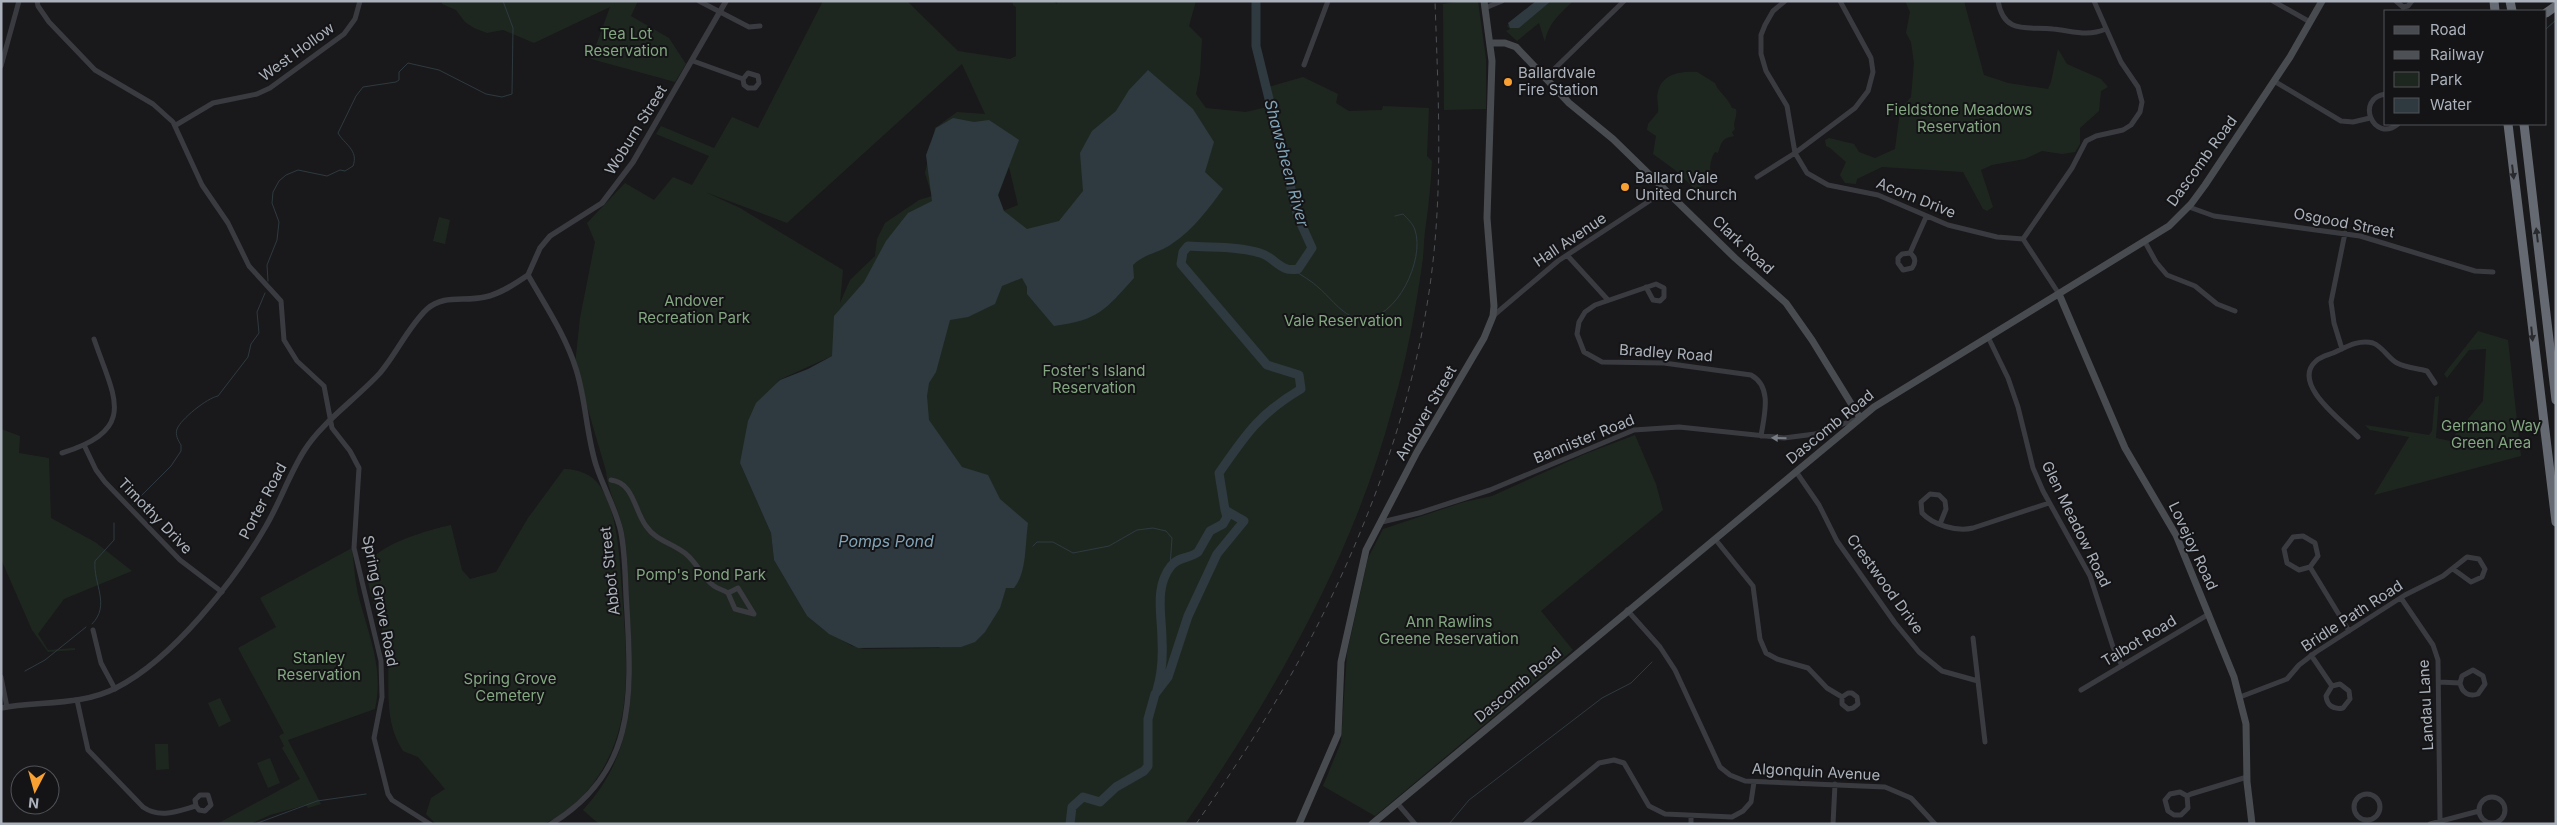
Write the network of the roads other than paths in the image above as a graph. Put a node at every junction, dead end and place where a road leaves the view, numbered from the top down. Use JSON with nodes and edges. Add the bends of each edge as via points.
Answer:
{"nodes":[{"id":1,"x":19,"y":1,"type":"edge"},
{"id":2,"x":37,"y":1,"type":"edge"},
{"id":3,"x":360,"y":1,"type":"edge"},
{"id":4,"x":699,"y":1,"type":"edge"},
{"id":5,"x":726,"y":1,"type":"edge"},
{"id":6,"x":1328,"y":1,"type":"edge"},
{"id":7,"x":1502,"y":1,"type":"edge"},
{"id":8,"x":1624,"y":1,"type":"edge"},
{"id":9,"x":1785,"y":1,"type":"edge"},
{"id":10,"x":1840,"y":1,"type":"edge"},
{"id":11,"x":1998,"y":1,"type":"edge"},
{"id":12,"x":2094,"y":1,"type":"edge"},
{"id":13,"x":2273,"y":1,"type":"edge"},
{"id":14,"x":2322,"y":1,"type":"edge"},
{"id":15,"x":2396,"y":1,"type":"edge"},
{"id":16,"x":2412,"y":1,"type":"edge"},
{"id":17,"x":1484,"y":5,"type":"edge"},
{"id":18,"x":720,"y":13,"type":"junction"},
{"id":19,"x":2310,"y":22,"type":"junction"},
{"id":20,"x":760,"y":26,"type":"dead end"},
{"id":21,"x":2106,"y":29,"type":"junction"},
{"id":22,"x":1490,"y":43,"type":"junction"},
{"id":23,"x":693,"y":61,"type":"junction"},
{"id":24,"x":1304,"y":65,"type":"dead end"},
{"id":25,"x":1,"y":66,"type":"edge"},
{"id":26,"x":743,"y":78,"type":"dead end"},
{"id":27,"x":1545,"y":78,"type":"junction"},
{"id":28,"x":2274,"y":81,"type":"junction"},
{"id":29,"x":2384,"y":95,"type":"edge"},
{"id":30,"x":2370,"y":118,"type":"junction"},
{"id":31,"x":176,"y":125,"type":"junction"},
{"id":32,"x":2396,"y":125,"type":"edge"},
{"id":33,"x":2508,"y":125,"type":"edge"},
{"id":34,"x":2524,"y":125,"type":"edge"},
{"id":35,"x":1795,"y":154,"type":"junction"},
{"id":36,"x":1757,"y":177,"type":"dead end"},
{"id":37,"x":1666,"y":190,"type":"junction"},
{"id":38,"x":2189,"y":207,"type":"junction"},
{"id":39,"x":1926,"y":217,"type":"junction"},
{"id":40,"x":2344,"y":233,"type":"junction"},
{"id":41,"x":2023,"y":239,"type":"junction"},
{"id":42,"x":2145,"y":242,"type":"junction"},
{"id":43,"x":1910,"y":253,"type":"dead end"},
{"id":44,"x":1567,"y":255,"type":"junction"},
{"id":45,"x":2493,"y":272,"type":"dead end"},
{"id":46,"x":528,"y":275,"type":"junction"},
{"id":47,"x":1646,"y":287,"type":"dead end"},
{"id":48,"x":2059,"y":294,"type":"junction"},
{"id":49,"x":1608,"y":300,"type":"junction"},
{"id":50,"x":2235,"y":310,"type":"dead end"},
{"id":51,"x":1493,"y":316,"type":"junction"},
{"id":52,"x":1988,"y":337,"type":"junction"},
{"id":53,"x":94,"y":339,"type":"dead end"},
{"id":54,"x":2342,"y":349,"type":"junction"},
{"id":55,"x":2435,"y":383,"type":"dead end"},
{"id":56,"x":2556,"y":400,"type":"edge"},
{"id":57,"x":1860,"y":418,"type":"junction"},
{"id":58,"x":331,"y":420,"type":"junction"},
{"id":59,"x":1761,"y":436,"type":"junction"},
{"id":60,"x":2358,"y":437,"type":"dead end"},
{"id":61,"x":84,"y":445,"type":"junction"},
{"id":62,"x":62,"y":452,"type":"dead end"},
{"id":63,"x":1797,"y":472,"type":"junction"},
{"id":64,"x":611,"y":480,"type":"dead end"},
{"id":65,"x":2049,"y":503,"type":"junction"},
{"id":66,"x":1382,"y":522,"type":"junction"},
{"id":67,"x":2556,"y":522,"type":"edge"},
{"id":68,"x":1940,"y":524,"type":"junction"},
{"id":69,"x":1715,"y":539,"type":"junction"},
{"id":70,"x":2310,"y":567,"type":"junction"},
{"id":71,"x":2453,"y":569,"type":"junction"},
{"id":72,"x":222,"y":592,"type":"junction"},
{"id":73,"x":728,"y":593,"type":"junction"},
{"id":74,"x":2402,"y":598,"type":"junction"},
{"id":75,"x":1627,"y":610,"type":"junction"},
{"id":76,"x":2209,"y":614,"type":"junction"},
{"id":77,"x":93,"y":630,"type":"dead end"},
{"id":78,"x":2350,"y":631,"type":"junction"},
{"id":79,"x":1973,"y":638,"type":"dead end"},
{"id":80,"x":2312,"y":656,"type":"junction"},
{"id":81,"x":2122,"y":666,"type":"junction"},
{"id":82,"x":1,"y":677,"type":"edge"},
{"id":83,"x":1978,"y":681,"type":"junction"},
{"id":84,"x":2439,"y":682,"type":"junction"},
{"id":85,"x":2460,"y":684,"type":"junction"},
{"id":86,"x":2332,"y":686,"type":"junction"},
{"id":87,"x":115,"y":689,"type":"junction"},
{"id":88,"x":2081,"y":690,"type":"dead end"},
{"id":89,"x":1842,"y":697,"type":"dead end"},
{"id":90,"x":2240,"y":697,"type":"junction"},
{"id":91,"x":77,"y":700,"type":"junction"},
{"id":92,"x":4,"y":707,"type":"edge"},
{"id":93,"x":1985,"y":742,"type":"dead end"},
{"id":94,"x":2246,"y":777,"type":"junction"},
{"id":95,"x":1754,"y":782,"type":"junction"},
{"id":96,"x":1835,"y":784,"type":"junction"},
{"id":97,"x":2187,"y":796,"type":"junction"},
{"id":98,"x":1397,"y":803,"type":"junction"},
{"id":99,"x":196,"y":806,"type":"dead end"},
{"id":100,"x":2479,"y":811,"type":"junction"},
{"id":101,"x":1691,"y":816,"type":"junction"},
{"id":102,"x":2440,"y":821,"type":"junction"},
{"id":103,"x":2370,"y":822,"type":"edge"},
{"id":104,"x":1529,"y":823,"type":"edge"},
{"id":105,"x":430,"y":824,"type":"edge"},
{"id":106,"x":551,"y":824,"type":"edge"},
{"id":107,"x":1299,"y":824,"type":"edge"},
{"id":108,"x":1372,"y":824,"type":"edge"},
{"id":109,"x":1414,"y":824,"type":"edge"},
{"id":110,"x":1691,"y":824,"type":"edge"},
{"id":111,"x":1833,"y":824,"type":"edge"},
{"id":112,"x":1935,"y":824,"type":"edge"},
{"id":113,"x":2252,"y":824,"type":"edge"},
{"id":114,"x":2430,"y":824,"type":"edge"}],
"edges":[{"from":1,"to":25,"type":"street"},
{"from":2,"to":31,"type":"street","name":"Spring Grove Road","via":[[45,16],[95,70],[153,104]]},
{"from":3,"to":31,"type":"street","name":"West Hollow","via":[[355,19],[344,34],[270,88],[257,94],[216,102]]},
{"from":4,"to":18,"type":"street"},
{"from":5,"to":18,"type":"street","name":"Woburn Street"},
{"from":6,"to":24,"type":"street"},
{"from":7,"to":17,"type":"street"},
{"from":8,"to":27,"type":"street"},
{"from":9,"to":35,"type":"street","name":"Acorn Drive","via":[[1764,25],[1761,54],[1766,71],[1787,106]]},
{"from":10,"to":35,"type":"street","via":[[1869,52],[1873,65],[1871,84],[1855,108]]},
{"from":11,"to":21,"type":"street","via":[[2006,20],[2023,29],[2050,28],[2088,34]]},
{"from":12,"to":21,"type":"street"},
{"from":13,"to":19,"type":"street"},
{"from":14,"to":19,"type":"main road","name":"Dascomb Road"},
{"from":15,"to":16,"type":"street","via":[[2403,7]]},
{"from":17,"to":22,"type":"main road","name":"Andover Street"},
{"from":18,"to":20,"type":"street","via":[[749,28]]},
{"from":18,"to":23,"type":"street","name":"Woburn Street"},
{"from":19,"to":28,"type":"main road","name":"Dascomb Road"},
{"from":21,"to":41,"type":"street","via":[[2123,66],[2140,92],[2140,112],[2123,130],[2086,141],[2072,168]]},
{"from":22,"to":27,"type":"main road","name":"Clark Road","via":[[1516,47]]},
{"from":22,"to":51,"type":"main road","name":"Andover Street","via":[[1492,80],[1487,218]]},
{"from":23,"to":26,"type":"street"},
{"from":23,"to":46,"type":"street","name":"Woburn Street","via":[[612,191],[588,214],[550,236],[540,248]]},
{"from":27,"to":37,"type":"main road","name":"Clark Road"},
{"from":28,"to":30,"type":"street","via":[[2342,121]]},
{"from":28,"to":38,"type":"main road","name":"Dascomb Road"},
{"from":29,"to":30,"type":"street","via":[[2372,101]]},
{"from":30,"to":32,"type":"street","via":[[2382,129]]},
{"from":31,"to":58,"type":"street","name":"Spring Grove Road","via":[[201,184],[228,223],[249,266],[281,301],[284,340],[297,361],[324,386]]},
{"from":33,"to":67,"type":"highway","one_way":true},
{"from":56,"to":34,"type":"highway","one_way":true},
{"from":35,"to":36,"type":"street"},
{"from":35,"to":39,"type":"street","name":"Acorn Drive","via":[[1807,173],[1820,182],[1870,192]]},
{"from":37,"to":44,"type":"street","name":"Hall Avenue"},
{"from":37,"to":57,"type":"main road","name":"Clark Road","via":[[1786,303]]},
{"from":38,"to":40,"type":"street","name":"Osgood Street","via":[[2214,216]]},
{"from":38,"to":42,"type":"main road","name":"Dascomb Road"},
{"from":39,"to":41,"type":"street","name":"Acorn Drive","via":[[1948,226]]},
{"from":39,"to":43,"type":"street"},
{"from":40,"to":45,"type":"street","name":"Osgood Street","via":[[2475,271]]},
{"from":40,"to":54,"type":"street","via":[[2331,302]]},
{"from":41,"to":48,"type":"street"},
{"from":42,"to":48,"type":"main road","name":"Dascomb Road"},
{"from":42,"to":50,"type":"street","via":[[2167,275],[2196,286],[2217,304]]},
{"from":44,"to":49,"type":"street"},
{"from":44,"to":51,"type":"street","name":"Hall Avenue"},
{"from":46,"to":58,"type":"street","name":"Porter Road","via":[[494,295],[443,300],[433,305],[413,325],[381,371]]},
{"from":46,"to":106,"type":"street","name":"Abbot Street","via":[[557,326],[576,369],[596,466],[621,531],[630,657],[629,702],[616,754],[582,802]]},
{"from":47,"to":49,"type":"street","name":"Bradley Road"},
{"from":48,"to":52,"type":"main road","name":"Dascomb Road"},
{"from":48,"to":76,"type":"main road","name":"Lovejoy Road","via":[[2125,448],[2176,535]]},
{"from":49,"to":59,"type":"street","name":"Bradley Road","via":[[1588,309],[1579,322],[1578,342],[1587,355],[1606,362],[1664,363],[1751,375],[1765,392]]},
{"from":51,"to":66,"type":"main road","name":"Andover Street"},
{"from":52,"to":57,"type":"main road","name":"Dascomb Road"},
{"from":52,"to":65,"type":"street","name":"Glen Meadow Road","via":[[2008,378],[2033,468]]},
{"from":53,"to":61,"type":"street","via":[[114,397],[115,411],[106,431]]},
{"from":54,"to":55,"type":"street","via":[[2360,342],[2374,344],[2398,363],[2427,371]]},
{"from":54,"to":60,"type":"street","via":[[2317,360],[2312,366],[2311,389]]},
{"from":57,"to":59,"type":"street","name":"Bannister Road","one_way":true,"via":[[1798,438]]},
{"from":57,"to":63,"type":"main road","name":"Dascomb Road"},
{"from":58,"to":72,"type":"street","name":"Porter Road","via":[[303,452],[267,524]]},
{"from":58,"to":105,"type":"street","name":"Spring Grove Road","via":[[332,428],[350,451],[358,468],[353,539],[381,661],[382,697],[374,738],[380,766],[392,800]]},
{"from":59,"to":66,"type":"street","name":"Bannister Road","via":[[1679,427],[1634,430],[1490,490]]},
{"from":61,"to":62,"type":"street"},
{"from":61,"to":72,"type":"street","name":"Timothy Drive","via":[[96,470],[109,486],[180,560]]},
{"from":63,"to":69,"type":"main road","name":"Dascomb Road"},
{"from":63,"to":83,"type":"street","name":"Crestwood Drive","via":[[1820,505],[1836,541],[1919,652],[1942,671]]},
{"from":64,"to":73,"type":"street","via":[[628,489],[640,517],[654,537],[684,552],[714,586]]},
{"from":65,"to":68,"type":"street","via":[[1967,529]]},
{"from":65,"to":81,"type":"street","name":"Glen Meadow Road","via":[[2090,576]]},
{"from":66,"to":107,"type":"main road","name":"Andover Street","via":[[1366,550],[1348,623],[1340,672],[1338,734]]},
{"from":68,"to":68,"type":"street","via":[[1946,509],[1945,501],[1939,495],[1926,495],[1920,506],[1922,513]]},
{"from":69,"to":75,"type":"main road","name":"Dascomb Road"},
{"from":69,"to":89,"type":"street","via":[[1753,586],[1760,639],[1766,653],[1777,660],[1808,668],[1827,688]]},
{"from":70,"to":70,"type":"street","via":[[2318,556],[2315,543],[2306,536],[2293,537],[2285,545],[2285,560],[2296,569]]},
{"from":70,"to":78,"type":"street"},
{"from":71,"to":71,"type":"street","name":"Bridle Path Road","via":[[2471,556],[2482,561],[2485,569],[2482,577],[2470,582]]},
{"from":71,"to":74,"type":"street","name":"Bridle Path Road"},
{"from":72,"to":87,"type":"street","name":"Porter Road","via":[[166,650]]},
{"from":73,"to":73,"type":"street","via":[[738,588],[754,614],[735,609]]},
{"from":74,"to":78,"type":"street","name":"Bridle Path Road"},
{"from":74,"to":84,"type":"street","name":"Landau Lane","via":[[2433,645],[2438,660]]},
{"from":75,"to":95,"type":"street","name":"Algonquin Avenue","via":[[1660,647],[1675,670],[1720,767],[1739,779]]},
{"from":75,"to":98,"type":"main road","name":"Dascomb Road"},
{"from":76,"to":81,"type":"street","name":"Talbot Road"},
{"from":76,"to":90,"type":"main road","name":"Lovejoy Road"},
{"from":77,"to":87,"type":"street","via":[[100,663]]},
{"from":78,"to":80,"type":"street","name":"Bridle Path Road"},
{"from":79,"to":83,"type":"street"},
{"from":80,"to":86,"type":"street"},
{"from":80,"to":90,"type":"street","name":"Bridle Path Road","via":[[2287,680]]},
{"from":81,"to":88,"type":"street","name":"Talbot Road"},
{"from":82,"to":92,"type":"street"},
{"from":83,"to":93,"type":"street"},
{"from":84,"to":85,"type":"street"},
{"from":84,"to":102,"type":"street","name":"Landau Lane"},
{"from":85,"to":85,"type":"street","via":[[2462,676],[2469,671],[2477,671],[2485,680],[2482,692],[2474,695],[2463,691]]},
{"from":86,"to":86,"type":"street","via":[[2326,692],[2328,704],[2343,708],[2350,699],[2350,691],[2344,685]]},
{"from":87,"to":91,"type":"street","name":"Porter Road"},
{"from":90,"to":94,"type":"main road","name":"Lovejoy Road","via":[[2247,738]]},
{"from":91,"to":92,"type":"street","name":"Porter Road"},
{"from":91,"to":99,"type":"street","via":[[88,750],[143,807],[162,814]]},
{"from":94,"to":97,"type":"street"},
{"from":94,"to":113,"type":"main road","name":"Lovejoy Road"},
{"from":95,"to":96,"type":"street","name":"Algonquin Avenue"},
{"from":95,"to":101,"type":"street","via":[[1751,802],[1737,815],[1722,818]]},
{"from":96,"to":111,"type":"street"},
{"from":96,"to":112,"type":"street","name":"Algonquin Avenue","via":[[1871,785],[1896,790],[1911,798]]},
{"from":97,"to":97,"type":"street","via":[[2178,791],[2170,794],[2165,803],[2168,811],[2183,814],[2189,806]]},
{"from":98,"to":108,"type":"main road","name":"Dascomb Road"},
{"from":98,"to":109,"type":"street"},
{"from":100,"to":100,"type":"street","via":[[2481,803],[2491,797],[2499,799],[2504,806],[2504,814],[2495,822],[2486,821]]},
{"from":100,"to":102,"type":"street"},
{"from":101,"to":104,"type":"street","via":[[1665,814],[1652,809],[1628,767],[1614,760],[1595,766]]},
{"from":101,"to":110,"type":"street"},
{"from":102,"to":114,"type":"street"},
{"from":103,"to":103,"type":"street","via":[[2362,819],[2355,810],[2358,799],[2365,795],[2373,796],[2379,803],[2377,815]]}]}
